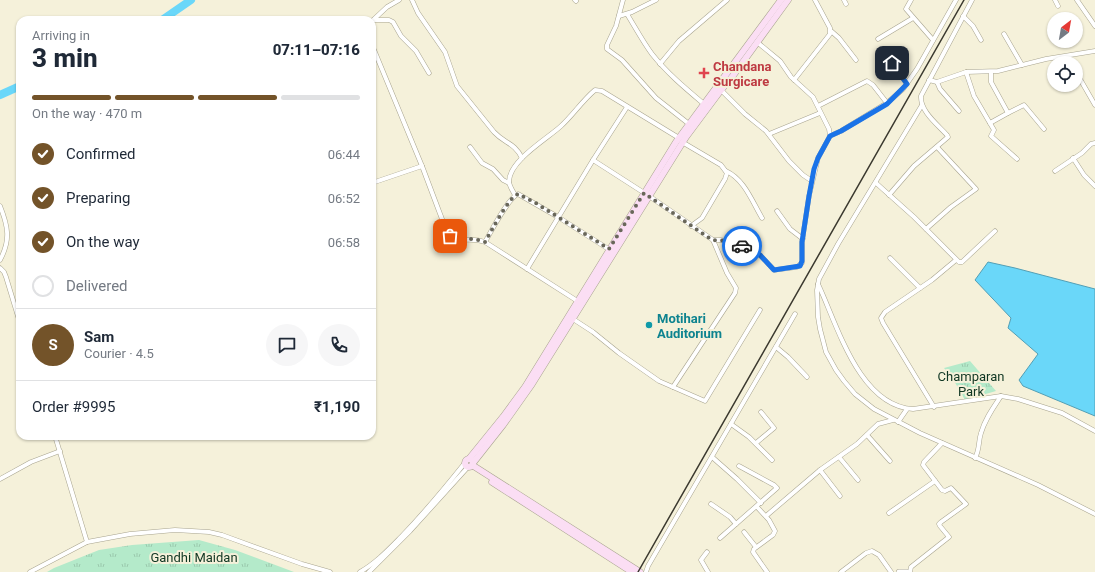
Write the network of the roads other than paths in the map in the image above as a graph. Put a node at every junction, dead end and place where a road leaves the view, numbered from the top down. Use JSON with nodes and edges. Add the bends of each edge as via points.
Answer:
{"nodes":[{"id":1,"x":397,"y":0,"type":"edge"},
{"id":2,"x":412,"y":0,"type":"edge"},
{"id":3,"x":617,"y":0,"type":"edge"},
{"id":4,"x":656,"y":0,"type":"edge"},
{"id":5,"x":727,"y":0,"type":"edge"},
{"id":6,"x":781,"y":0,"type":"edge"},
{"id":7,"x":788,"y":0,"type":"edge"},
{"id":8,"x":815,"y":0,"type":"edge"},
{"id":9,"x":911,"y":0,"type":"edge"},
{"id":10,"x":956,"y":0,"type":"edge"},
{"id":11,"x":972,"y":0,"type":"edge"},
{"id":12,"x":1055,"y":0,"type":"edge"},
{"id":13,"x":1077,"y":0,"type":"edge"},
{"id":14,"x":622,"y":2,"type":"edge"},
{"id":15,"x":1058,"y":6,"type":"dead end"},
{"id":16,"x":627,"y":14,"type":"junction"},
{"id":17,"x":619,"y":16,"type":"junction"},
{"id":18,"x":963,"y":16,"type":"junction"},
{"id":19,"x":376,"y":17,"type":"edge"},
{"id":20,"x":913,"y":18,"type":"junction"},
{"id":21,"x":376,"y":20,"type":"edge"},
{"id":22,"x":1095,"y":26,"type":"edge"},
{"id":23,"x":831,"y":31,"type":"junction"},
{"id":24,"x":1004,"y":34,"type":"dead end"},
{"id":25,"x":878,"y":39,"type":"dead end"},
{"id":26,"x":933,"y":40,"type":"junction"},
{"id":27,"x":982,"y":40,"type":"dead end"},
{"id":28,"x":757,"y":42,"type":"junction"},
{"id":29,"x":1095,"y":51,"type":"edge"},
{"id":30,"x":884,"y":52,"type":"dead end"},
{"id":31,"x":376,"y":55,"type":"edge"},
{"id":32,"x":1068,"y":56,"type":"edge"},
{"id":33,"x":1047,"y":59,"type":"edge"},
{"id":34,"x":856,"y":60,"type":"dead end"},
{"id":35,"x":660,"y":64,"type":"junction"},
{"id":36,"x":1022,"y":65,"type":"junction"},
{"id":37,"x":966,"y":72,"type":"junction"},
{"id":38,"x":991,"y":72,"type":"junction"},
{"id":39,"x":429,"y":73,"type":"dead end"},
{"id":40,"x":794,"y":80,"type":"junction"},
{"id":41,"x":929,"y":80,"type":"junction"},
{"id":42,"x":937,"y":82,"type":"junction"},
{"id":43,"x":907,"y":84,"type":"junction"},
{"id":44,"x":1083,"y":84,"type":"edge"},
{"id":45,"x":721,"y":90,"type":"junction"},
{"id":46,"x":704,"y":104,"type":"junction"},
{"id":47,"x":887,"y":104,"type":"junction"},
{"id":48,"x":922,"y":105,"type":"junction"},
{"id":49,"x":1095,"y":105,"type":"edge"},
{"id":50,"x":818,"y":106,"type":"junction"},
{"id":51,"x":627,"y":107,"type":"junction"},
{"id":52,"x":959,"y":111,"type":"dead end"},
{"id":53,"x":820,"y":112,"type":"junction"},
{"id":54,"x":1008,"y":113,"type":"junction"},
{"id":55,"x":990,"y":123,"type":"junction"},
{"id":56,"x":688,"y":124,"type":"junction"},
{"id":57,"x":1044,"y":129,"type":"dead end"},
{"id":58,"x":769,"y":134,"type":"junction"},
{"id":59,"x":830,"y":136,"type":"junction"},
{"id":60,"x":680,"y":140,"type":"junction"},
{"id":61,"x":1095,"y":143,"type":"edge"},
{"id":62,"x":470,"y":147,"type":"dead end"},
{"id":63,"x":937,"y":147,"type":"junction"},
{"id":64,"x":522,"y":158,"type":"junction"},
{"id":65,"x":1073,"y":158,"type":"junction"},
{"id":66,"x":1017,"y":159,"type":"dead end"},
{"id":67,"x":593,"y":160,"type":"junction"},
{"id":68,"x":422,"y":166,"type":"junction"},
{"id":69,"x":726,"y":171,"type":"junction"},
{"id":70,"x":1055,"y":171,"type":"dead end"},
{"id":71,"x":812,"y":181,"type":"junction"},
{"id":72,"x":376,"y":182,"type":"edge"},
{"id":73,"x":509,"y":183,"type":"junction"},
{"id":74,"x":876,"y":183,"type":"junction"},
{"id":75,"x":1095,"y":186,"type":"edge"},
{"id":76,"x":647,"y":194,"type":"junction"},
{"id":77,"x":515,"y":195,"type":"junction"},
{"id":78,"x":889,"y":195,"type":"junction"},
{"id":79,"x":0,"y":206,"type":"edge"},
{"id":80,"x":777,"y":211,"type":"dead end"},
{"id":81,"x":558,"y":217,"type":"junction"},
{"id":82,"x":762,"y":218,"type":"dead end"},
{"id":83,"x":691,"y":226,"type":"junction"},
{"id":84,"x":926,"y":229,"type":"junction"},
{"id":85,"x":995,"y":231,"type":"dead end"},
{"id":86,"x":803,"y":239,"type":"junction"},
{"id":87,"x":712,"y":240,"type":"junction"},
{"id":88,"x":485,"y":242,"type":"junction"},
{"id":89,"x":612,"y":251,"type":"junction"},
{"id":90,"x":890,"y":258,"type":"dead end"},
{"id":91,"x":0,"y":260,"type":"edge"},
{"id":92,"x":956,"y":260,"type":"junction"},
{"id":93,"x":0,"y":268,"type":"edge"},
{"id":94,"x":526,"y":269,"type":"junction"},
{"id":95,"x":818,"y":283,"type":"junction"},
{"id":96,"x":920,"y":288,"type":"junction"},
{"id":97,"x":580,"y":302,"type":"junction"},
{"id":98,"x":16,"y":310,"type":"edge"},
{"id":99,"x":760,"y":310,"type":"dead end"},
{"id":100,"x":795,"y":314,"type":"dead end"},
{"id":101,"x":573,"y":320,"type":"junction"},
{"id":102,"x":776,"y":347,"type":"junction"},
{"id":103,"x":807,"y":377,"type":"dead end"},
{"id":104,"x":673,"y":387,"type":"junction"},
{"id":105,"x":1001,"y":396,"type":"junction"},
{"id":106,"x":934,"y":407,"type":"junction"},
{"id":107,"x":907,"y":409,"type":"junction"},
{"id":108,"x":761,"y":412,"type":"dead end"},
{"id":109,"x":893,"y":420,"type":"junction"},
{"id":110,"x":898,"y":422,"type":"junction"},
{"id":111,"x":731,"y":424,"type":"junction"},
{"id":112,"x":1095,"y":431,"type":"edge"},
{"id":113,"x":867,"y":435,"type":"junction"},
{"id":114,"x":56,"y":440,"type":"edge"},
{"id":115,"x":942,"y":443,"type":"junction"},
{"id":116,"x":756,"y":444,"type":"junction"},
{"id":117,"x":60,"y":451,"type":"junction"},
{"id":118,"x":839,"y":456,"type":"junction"},
{"id":119,"x":712,"y":457,"type":"junction"},
{"id":120,"x":976,"y":458,"type":"junction"},
{"id":121,"x":772,"y":460,"type":"dead end"},
{"id":122,"x":890,"y":461,"type":"dead end"},
{"id":123,"x":469,"y":464,"type":"junction"},
{"id":124,"x":740,"y":466,"type":"dead end"},
{"id":125,"x":820,"y":470,"type":"junction"},
{"id":126,"x":0,"y":479,"type":"edge"},
{"id":127,"x":858,"y":480,"type":"dead end"},
{"id":128,"x":935,"y":481,"type":"junction"},
{"id":129,"x":840,"y":496,"type":"dead end"},
{"id":130,"x":761,"y":503,"type":"junction"},
{"id":131,"x":711,"y":504,"type":"dead end"},
{"id":132,"x":756,"y":507,"type":"junction"},
{"id":133,"x":889,"y":513,"type":"dead end"},
{"id":134,"x":1095,"y":514,"type":"edge"},
{"id":135,"x":766,"y":516,"type":"junction"},
{"id":136,"x":736,"y":524,"type":"junction"},
{"id":137,"x":744,"y":532,"type":"dead end"},
{"id":138,"x":720,"y":538,"type":"dead end"},
{"id":139,"x":86,"y":542,"type":"junction"},
{"id":140,"x":756,"y":547,"type":"junction"},
{"id":141,"x":707,"y":552,"type":"dead end"},
{"id":142,"x":30,"y":572,"type":"edge"},
{"id":143,"x":330,"y":572,"type":"edge"},
{"id":144,"x":360,"y":572,"type":"edge"},
{"id":145,"x":369,"y":572,"type":"edge"},
{"id":146,"x":632,"y":572,"type":"edge"},
{"id":147,"x":640,"y":572,"type":"edge"},
{"id":148,"x":646,"y":572,"type":"edge"},
{"id":149,"x":708,"y":572,"type":"edge"},
{"id":150,"x":767,"y":572,"type":"edge"},
{"id":151,"x":841,"y":572,"type":"edge"},
{"id":152,"x":891,"y":572,"type":"edge"},
{"id":153,"x":899,"y":572,"type":"edge"},
{"id":154,"x":907,"y":572,"type":"edge"},
{"id":155,"x":910,"y":572,"type":"edge"}],
"edges":[{"from":1,"to":19,"type":"street"},
{"from":2,"to":64,"type":"street","via":[[445,52],[457,86],[499,138],[515,147]]},
{"from":3,"to":14,"type":"street"},
{"from":4,"to":16,"type":"street"},
{"from":5,"to":35,"type":"street","via":[[679,41]]},
{"from":6,"to":46,"type":"main road"},
{"from":7,"to":28,"type":"main road"},
{"from":8,"to":23,"type":"street"},
{"from":9,"to":20,"type":"street","via":[[906,9]]},
{"from":10,"to":26,"type":"street"},
{"from":11,"to":18,"type":"street"},
{"from":12,"to":15,"type":"street"},
{"from":13,"to":22,"type":"street"},
{"from":14,"to":17,"type":"street"},
{"from":16,"to":17,"type":"street"},
{"from":16,"to":35,"type":"street"},
{"from":17,"to":56,"type":"street","via":[[607,49],[622,60],[656,98]]},
{"from":18,"to":27,"type":"street"},
{"from":18,"to":41,"type":"street"},
{"from":20,"to":25,"type":"street"},
{"from":20,"to":26,"type":"street"},
{"from":21,"to":39,"type":"street","via":[[393,22],[416,51]]},
{"from":23,"to":34,"type":"street"},
{"from":23,"to":40,"type":"street","via":[[829,37]]},
{"from":24,"to":36,"type":"street"},
{"from":26,"to":43,"type":"street"},
{"from":28,"to":40,"type":"street","via":[[780,62]]},
{"from":28,"to":45,"type":"main road"},
{"from":29,"to":32,"type":"street"},
{"from":30,"to":43,"type":"street"},
{"from":31,"to":68,"type":"street"},
{"from":33,"to":36,"type":"street"},
{"from":35,"to":46,"type":"street"},
{"from":36,"to":38,"type":"street"},
{"from":37,"to":38,"type":"street"},
{"from":37,"to":42,"type":"street"},
{"from":37,"to":55,"type":"street","via":[[974,96]]},
{"from":38,"to":54,"type":"street","via":[[991,82]]},
{"from":40,"to":50,"type":"street","via":[[813,97]]},
{"from":41,"to":42,"type":"street"},
{"from":41,"to":48,"type":"street","via":[[921,96]]},
{"from":42,"to":52,"type":"street","via":[[940,90]]},
{"from":43,"to":47,"type":"street"},
{"from":44,"to":49,"type":"street"},
{"from":45,"to":58,"type":"street"},
{"from":45,"to":60,"type":"main road"},
{"from":46,"to":56,"type":"main road"},
{"from":47,"to":50,"type":"street","via":[[867,81]]},
{"from":47,"to":59,"type":"street"},
{"from":48,"to":63,"type":"street","via":[[948,136]]},
{"from":48,"to":74,"type":"street"},
{"from":50,"to":53,"type":"street"},
{"from":51,"to":60,"type":"street"},
{"from":51,"to":64,"type":"street","via":[[602,91],[595,90],[561,127]]},
{"from":51,"to":67,"type":"street"},
{"from":53,"to":58,"type":"street"},
{"from":53,"to":59,"type":"street"},
{"from":54,"to":55,"type":"street"},
{"from":54,"to":57,"type":"street","via":[[1024,105]]},
{"from":55,"to":66,"type":"street","via":[[994,130],[991,136]]},
{"from":56,"to":60,"type":"main road"},
{"from":58,"to":71,"type":"street","via":[[789,161]]},
{"from":59,"to":71,"type":"street","via":[[818,158]]},
{"from":60,"to":69,"type":"street","via":[[721,165]]},
{"from":60,"to":76,"type":"main road"},
{"from":61,"to":65,"type":"street"},
{"from":62,"to":73,"type":"street","via":[[482,163]]},
{"from":63,"to":78,"type":"street","via":[[914,166]]},
{"from":63,"to":84,"type":"street","via":[[976,189]]},
{"from":64,"to":73,"type":"street"},
{"from":65,"to":70,"type":"street"},
{"from":65,"to":75,"type":"street"},
{"from":67,"to":76,"type":"street"},
{"from":67,"to":81,"type":"street"},
{"from":68,"to":72,"type":"street"},
{"from":68,"to":88,"type":"street","via":[[450,236]]},
{"from":69,"to":82,"type":"street","via":[[735,175],[741,182]]},
{"from":69,"to":83,"type":"street","via":[[725,179],[707,211]]},
{"from":71,"to":86,"type":"street"},
{"from":73,"to":77,"type":"street"},
{"from":74,"to":78,"type":"street"},
{"from":74,"to":95,"type":"street","via":[[838,244]]},
{"from":76,"to":83,"type":"street"},
{"from":76,"to":89,"type":"main road"},
{"from":77,"to":81,"type":"street","via":[[521,195]]},
{"from":77,"to":88,"type":"street"},
{"from":78,"to":84,"type":"street"},
{"from":79,"to":91,"type":"street","via":[[8,228],[7,245]]},
{"from":80,"to":86,"type":"street","via":[[790,230]]},
{"from":81,"to":89,"type":"street"},
{"from":81,"to":94,"type":"street"},
{"from":83,"to":87,"type":"street"},
{"from":84,"to":92,"type":"street"},
{"from":85,"to":92,"type":"street","via":[[962,262]]},
{"from":86,"to":87,"type":"street","via":[[800,266],[774,270],[760,255],[749,252],[733,242]]},
{"from":87,"to":104,"type":"street","via":[[736,291]]},
{"from":88,"to":94,"type":"street"},
{"from":89,"to":97,"type":"main road"},
{"from":90,"to":96,"type":"street"},
{"from":92,"to":96,"type":"street"},
{"from":93,"to":98,"type":"street","via":[[6,276]]},
{"from":94,"to":97,"type":"street"},
{"from":95,"to":107,"type":"street","via":[[840,335],[868,384],[888,401]]},
{"from":95,"to":109,"type":"street","via":[[817,309],[826,352],[844,382],[864,402]]},
{"from":96,"to":106,"type":"street","via":[[885,312],[881,318]]},
{"from":97,"to":101,"type":"main road"},
{"from":97,"to":123,"type":"main road","via":[[525,387]]},
{"from":99,"to":104,"type":"street","via":[[706,400]]},
{"from":100,"to":102,"type":"street"},
{"from":101,"to":104,"type":"street","via":[[593,332],[644,372]]},
{"from":101,"to":123,"type":"main road","via":[[515,409]]},
{"from":102,"to":103,"type":"street"},
{"from":102,"to":111,"type":"street"},
{"from":105,"to":106,"type":"street"},
{"from":105,"to":112,"type":"street","via":[[1062,413]]},
{"from":105,"to":120,"type":"street","via":[[984,423]]},
{"from":106,"to":107,"type":"street"},
{"from":107,"to":110,"type":"street"},
{"from":108,"to":116,"type":"street","via":[[774,428]]},
{"from":109,"to":110,"type":"street"},
{"from":109,"to":113,"type":"street","via":[[880,423]]},
{"from":110,"to":115,"type":"street"},
{"from":111,"to":116,"type":"street"},
{"from":111,"to":119,"type":"street"},
{"from":113,"to":118,"type":"street"},
{"from":113,"to":122,"type":"street"},
{"from":114,"to":117,"type":"street"},
{"from":115,"to":120,"type":"street"},
{"from":115,"to":128,"type":"street","via":[[923,464]]},
{"from":116,"to":121,"type":"street"},
{"from":117,"to":126,"type":"street","via":[[31,462]]},
{"from":117,"to":139,"type":"street"},
{"from":118,"to":125,"type":"street"},
{"from":118,"to":127,"type":"street"},
{"from":119,"to":130,"type":"street"},
{"from":119,"to":148,"type":"street"},
{"from":120,"to":134,"type":"street"},
{"from":123,"to":144,"type":"street","via":[[374,564]]},
{"from":123,"to":145,"type":"street","via":[[425,516]]},
{"from":123,"to":146,"type":"main road"},
{"from":123,"to":147,"type":"main road"},
{"from":124,"to":130,"type":"street","via":[[777,486]]},
{"from":125,"to":129,"type":"street"},
{"from":125,"to":135,"type":"street"},
{"from":128,"to":133,"type":"street"},
{"from":128,"to":155,"type":"street","via":[[944,491],[952,489],[966,504],[939,524],[949,537],[911,567]]},
{"from":130,"to":132,"type":"street"},
{"from":131,"to":136,"type":"street"},
{"from":132,"to":135,"type":"street"},
{"from":132,"to":136,"type":"street"},
{"from":135,"to":140,"type":"street","via":[[775,532]]},
{"from":136,"to":138,"type":"street"},
{"from":137,"to":140,"type":"street"},
{"from":139,"to":142,"type":"street"},
{"from":139,"to":143,"type":"street","via":[[150,532],[208,532]]},
{"from":140,"to":150,"type":"street","via":[[753,553]]},
{"from":141,"to":149,"type":"street","via":[[701,560]]},
{"from":151,"to":152,"type":"street","via":[[872,551],[879,555]]},
{"from":153,"to":154,"type":"street"}]}
